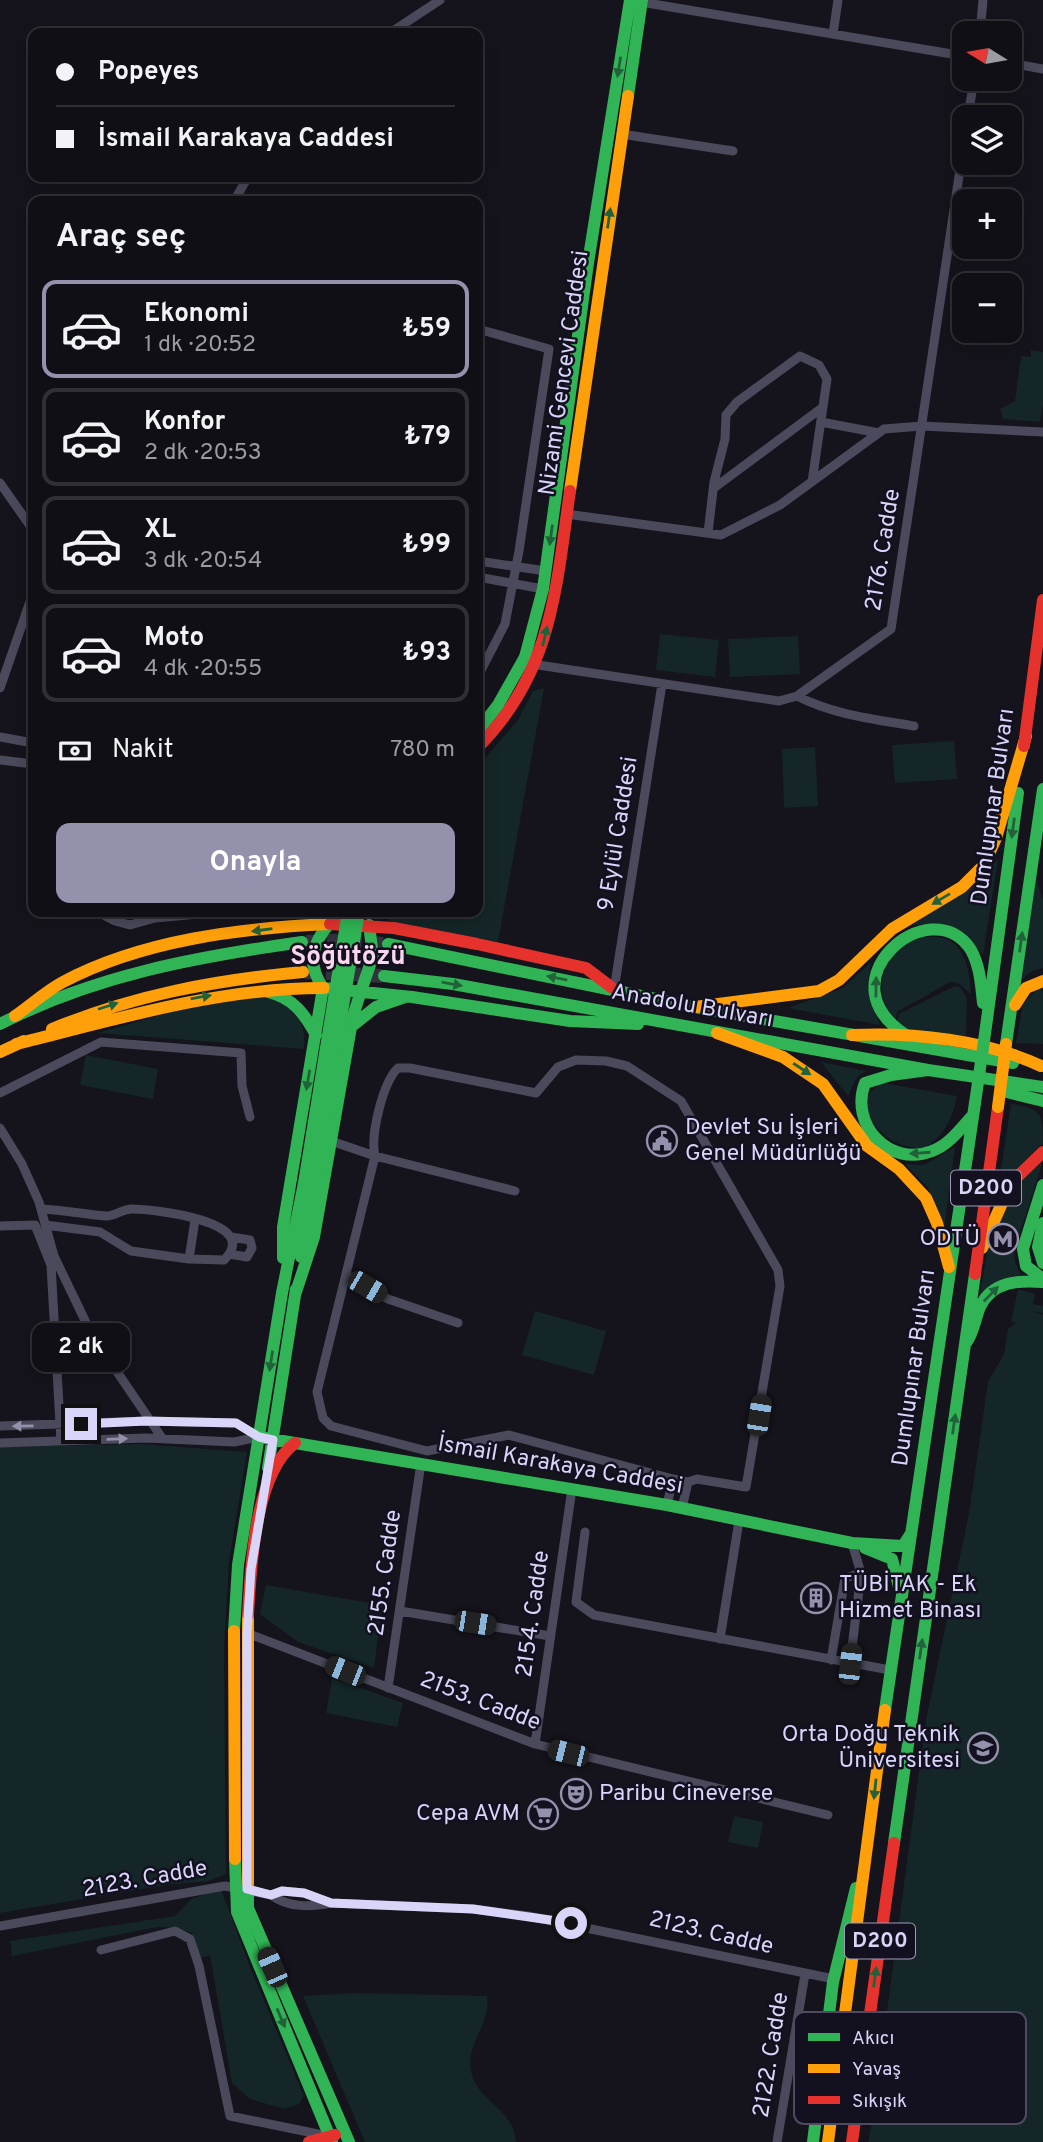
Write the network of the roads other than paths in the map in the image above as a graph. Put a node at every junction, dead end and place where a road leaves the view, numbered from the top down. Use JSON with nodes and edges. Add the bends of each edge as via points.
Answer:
{"nodes":[{"id":1,"x":440,"y":0,"type":"edge"},
{"id":2,"x":838,"y":0,"type":"edge"},
{"id":3,"x":983,"y":0,"type":"edge"},
{"id":4,"x":636,"y":1,"type":"edge"},
{"id":5,"x":981,"y":21,"type":"edge"},
{"id":6,"x":398,"y":28,"type":"edge"},
{"id":7,"x":833,"y":34,"type":"junction"},
{"id":8,"x":952,"y":54,"type":"edge"},
{"id":9,"x":1022,"y":66,"type":"edge"},
{"id":10,"x":1043,"y":69,"type":"edge"},
{"id":11,"x":621,"y":134,"type":"junction"},
{"id":12,"x":733,"y":151,"type":"dead end"},
{"id":13,"x":959,"y":175,"type":"edge"},
{"id":14,"x":483,"y":330,"type":"edge"},
{"id":15,"x":823,"y":407,"type":"junction"},
{"id":16,"x":821,"y":422,"type":"junction"},
{"id":17,"x":922,"y":426,"type":"junction"},
{"id":18,"x":1043,"y":432,"type":"edge"},
{"id":19,"x":879,"y":433,"type":"junction"},
{"id":20,"x":812,"y":482,"type":"junction"},
{"id":21,"x":0,"y":483,"type":"edge"},
{"id":22,"x":714,"y":488,"type":"junction"},
{"id":23,"x":566,"y":514,"type":"junction"},
{"id":24,"x":28,"y":523,"type":"edge"},
{"id":25,"x":708,"y":533,"type":"junction"},
{"id":26,"x":483,"y":562,"type":"edge"},
{"id":27,"x":515,"y":567,"type":"junction"},
{"id":28,"x":546,"y":571,"type":"junction"},
{"id":29,"x":483,"y":578,"type":"edge"},
{"id":30,"x":513,"y":583,"type":"junction"},
{"id":31,"x":543,"y":589,"type":"junction"},
{"id":32,"x":1043,"y":600,"type":"edge"},
{"id":33,"x":28,"y":607,"type":"edge"},
{"id":34,"x":538,"y":665,"type":"junction"},
{"id":35,"x":483,"y":666,"type":"edge"},
{"id":36,"x":0,"y":684,"type":"edge"},
{"id":37,"x":662,"y":684,"type":"junction"},
{"id":38,"x":797,"y":696,"type":"junction"},
{"id":39,"x":914,"y":726,"type":"dead end"},
{"id":40,"x":483,"y":729,"type":"edge"},
{"id":41,"x":483,"y":731,"type":"edge"},
{"id":42,"x":1026,"y":736,"type":"junction"},
{"id":43,"x":0,"y":737,"type":"edge"},
{"id":44,"x":28,"y":742,"type":"edge"},
{"id":45,"x":0,"y":760,"type":"edge"},
{"id":46,"x":28,"y":763,"type":"edge"},
{"id":47,"x":1043,"y":789,"type":"edge"},
{"id":48,"x":1037,"y":832,"type":"junction"},
{"id":49,"x":1043,"y":864,"type":"edge"},
{"id":50,"x":111,"y":917,"type":"edge"},
{"id":51,"x":166,"y":917,"type":"edge"},
{"id":52,"x":331,"y":917,"type":"edge"},
{"id":53,"x":348,"y":917,"type":"edge"},
{"id":54,"x":358,"y":917,"type":"edge"},
{"id":55,"x":370,"y":918,"type":"edge"},
{"id":56,"x":302,"y":942,"type":"tunnel mouth"},
{"id":57,"x":388,"y":944,"type":"tunnel mouth"},
{"id":58,"x":346,"y":957,"type":"junction"},
{"id":59,"x":303,"y":972,"type":"tunnel mouth"},
{"id":60,"x":384,"y":976,"type":"tunnel mouth"},
{"id":61,"x":1043,"y":981,"type":"edge"},
{"id":62,"x":323,"y":988,"type":"junction"},
{"id":63,"x":253,"y":990,"type":"junction"},
{"id":64,"x":614,"y":990,"type":"junction"},
{"id":65,"x":361,"y":991,"type":"junction"},
{"id":66,"x":409,"y":996,"type":"junction"},
{"id":67,"x":695,"y":1007,"type":"junction"},
{"id":68,"x":1012,"y":1009,"type":"junction"},
{"id":69,"x":15,"y":1016,"type":"junction"},
{"id":70,"x":661,"y":1022,"type":"junction"},
{"id":71,"x":986,"y":1022,"type":"junction"},
{"id":72,"x":0,"y":1024,"type":"edge"},
{"id":73,"x":351,"y":1026,"type":"junction"},
{"id":74,"x":717,"y":1033,"type":"junction"},
{"id":75,"x":316,"y":1035,"type":"junction"},
{"id":76,"x":852,"y":1035,"type":"junction"},
{"id":77,"x":911,"y":1038,"type":"junction"},
{"id":78,"x":16,"y":1044,"type":"junction"},
{"id":79,"x":0,"y":1052,"type":"edge"},
{"id":80,"x":1042,"y":1061,"type":"edge"},
{"id":81,"x":928,"y":1070,"type":"junction"},
{"id":82,"x":948,"y":1073,"type":"junction"},
{"id":83,"x":0,"y":1093,"type":"edge"},
{"id":84,"x":1042,"y":1096,"type":"edge"},
{"id":85,"x":974,"y":1109,"type":"junction"},
{"id":86,"x":250,"y":1117,"type":"dead end"},
{"id":87,"x":0,"y":1128,"type":"edge"},
{"id":88,"x":331,"y":1141,"type":"junction"},
{"id":89,"x":1043,"y":1152,"type":"edge"},
{"id":90,"x":375,"y":1156,"type":"junction"},
{"id":91,"x":1043,"y":1185,"type":"edge"},
{"id":92,"x":515,"y":1191,"type":"dead end"},
{"id":93,"x":41,"y":1209,"type":"junction"},
{"id":94,"x":195,"y":1220,"type":"junction"},
{"id":95,"x":1043,"y":1223,"type":"edge"},
{"id":96,"x":45,"y":1225,"type":"junction"},
{"id":97,"x":0,"y":1226,"type":"edge"},
{"id":98,"x":231,"y":1237,"type":"junction"},
{"id":99,"x":229,"y":1254,"type":"junction"},
{"id":100,"x":189,"y":1259,"type":"junction"},
{"id":101,"x":1043,"y":1263,"type":"edge"},
{"id":102,"x":974,"y":1269,"type":"junction"},
{"id":103,"x":951,"y":1274,"type":"junction"},
{"id":104,"x":346,"y":1275,"type":"junction"},
{"id":105,"x":1043,"y":1280,"type":"edge"},
{"id":106,"x":289,"y":1294,"type":"junction"},
{"id":107,"x":458,"y":1323,"type":"dead end"},
{"id":108,"x":966,"y":1343,"type":"junction"},
{"id":109,"x":149,"y":1421,"type":"junction"},
{"id":110,"x":276,"y":1422,"type":"junction"},
{"id":111,"x":60,"y":1425,"type":"junction"},
{"id":112,"x":0,"y":1426,"type":"edge"},
{"id":113,"x":259,"y":1437,"type":"junction"},
{"id":114,"x":162,"y":1438,"type":"junction"},
{"id":115,"x":273,"y":1440,"type":"junction"},
{"id":116,"x":61,"y":1441,"type":"junction"},
{"id":117,"x":0,"y":1443,"type":"edge"},
{"id":118,"x":295,"y":1443,"type":"junction"},
{"id":119,"x":421,"y":1463,"type":"junction"},
{"id":120,"x":673,"y":1479,"type":"junction"},
{"id":121,"x":688,"y":1482,"type":"junction"},
{"id":122,"x":265,"y":1489,"type":"junction"},
{"id":123,"x":572,"y":1489,"type":"junction"},
{"id":124,"x":667,"y":1505,"type":"junction"},
{"id":125,"x":682,"y":1508,"type":"junction"},
{"id":126,"x":914,"y":1518,"type":"junction"},
{"id":127,"x":739,"y":1521,"type":"junction"},
{"id":128,"x":586,"y":1532,"type":"dead end"},
{"id":129,"x":852,"y":1543,"type":"junction"},
{"id":130,"x":861,"y":1573,"type":"junction"},
{"id":131,"x":901,"y":1600,"type":"junction"},
{"id":132,"x":400,"y":1611,"type":"junction"},
{"id":133,"x":247,"y":1633,"type":"junction"},
{"id":134,"x":550,"y":1636,"type":"junction"},
{"id":135,"x":720,"y":1639,"type":"junction"},
{"id":136,"x":831,"y":1660,"type":"junction"},
{"id":137,"x":850,"y":1664,"type":"junction"},
{"id":138,"x":890,"y":1670,"type":"junction"},
{"id":139,"x":388,"y":1688,"type":"junction"},
{"id":140,"x":535,"y":1744,"type":"junction"},
{"id":141,"x":828,"y":1815,"type":"dead end"},
{"id":142,"x":869,"y":1853,"type":"junction"},
{"id":143,"x":241,"y":1888,"type":"junction"},
{"id":144,"x":0,"y":1926,"type":"edge"},
{"id":145,"x":101,"y":1950,"type":"dead end"},
{"id":146,"x":805,"y":1974,"type":"junction"},
{"id":147,"x":834,"y":1979,"type":"junction"},
{"id":148,"x":799,"y":2012,"type":"edge"},
{"id":149,"x":830,"y":2012,"type":"edge"},
{"id":150,"x":846,"y":2012,"type":"edge"},
{"id":151,"x":871,"y":2012,"type":"edge"},
{"id":152,"x":794,"y":2040,"type":"edge"},
{"id":153,"x":815,"y":2124,"type":"edge"},
{"id":154,"x":831,"y":2124,"type":"edge"},
{"id":155,"x":855,"y":2124,"type":"edge"},
{"id":156,"x":347,"y":2137,"type":"edge"},
{"id":157,"x":331,"y":2139,"type":"edge"},
{"id":158,"x":309,"y":2142,"type":"edge"},
{"id":159,"x":777,"y":2142,"type":"edge"},
{"id":160,"x":813,"y":2142,"type":"edge"},
{"id":161,"x":828,"y":2142,"type":"edge"},
{"id":162,"x":852,"y":2142,"type":"edge"}],
"edges":[{"from":1,"to":6,"type":"street"},
{"from":2,"to":7,"type":"street"},
{"from":3,"to":5,"type":"street"},
{"from":4,"to":7,"type":"street"},
{"from":4,"to":11,"type":"main road","name":"Nizami Gencevi Caddesi"},
{"from":4,"to":28,"type":"main road","name":"Nizami Gencevi Caddesi","one_way":true,"via":[[588,262]]},
{"from":7,"to":8,"type":"street"},
{"from":9,"to":10,"type":"street"},
{"from":11,"to":12,"type":"street"},
{"from":23,"to":11,"type":"main road","name":"Nizami Gencevi Caddesi","one_way":true},
{"from":13,"to":17,"type":"street","name":"2176. Cadde"},
{"from":14,"to":27,"type":"street","via":[[549,349]]},
{"from":15,"to":16,"type":"street"},
{"from":15,"to":22,"type":"street"},
{"from":15,"to":22,"type":"street","via":[[827,379],[819,365],[800,356],[726,415]]},
{"from":16,"to":19,"type":"street"},
{"from":16,"to":20,"type":"street"},
{"from":17,"to":18,"type":"street"},
{"from":17,"to":19,"type":"street"},
{"from":17,"to":38,"type":"street","name":"2176. Cadde","via":[[891,629]]},
{"from":19,"to":20,"type":"street"},
{"from":20,"to":25,"type":"street","via":[[780,505],[721,535]]},
{"from":21,"to":24,"type":"street"},
{"from":22,"to":25,"type":"street"},
{"from":23,"to":25,"type":"street"},
{"from":34,"to":23,"type":"main road","name":"Nizami Gencevi Caddesi","one_way":true},
{"from":26,"to":27,"type":"street"},
{"from":27,"to":28,"type":"street"},
{"from":27,"to":30,"type":"street"},
{"from":28,"to":31,"type":"main road","name":"Nizami Gencevi Caddesi"},
{"from":29,"to":30,"type":"street"},
{"from":30,"to":31,"type":"street"},
{"from":30,"to":35,"type":"street","via":[[505,624]]},
{"from":31,"to":40,"type":"main road","name":"Nizami Gencevi Caddesi","via":[[525,657]]},
{"from":32,"to":42,"type":"main road","name":"Dumlupınar Bulvarı"},
{"from":33,"to":36,"type":"street"},
{"from":34,"to":37,"type":"street"},
{"from":34,"to":41,"type":"main road","name":"Nizami Gencevi Caddesi","via":[[511,715]]},
{"from":37,"to":38,"type":"street","via":[[779,701]]},
{"from":37,"to":64,"type":"street","name":"9 Eylül Caddesi"},
{"from":38,"to":39,"type":"street","via":[[848,715]]},
{"from":42,"to":67,"type":"main road","one_way":true,"via":[[996,838],[984,865],[962,887],[891,929],[839,980],[819,991]]},
{"from":42,"to":71,"type":"main road","name":"Dumlupınar Bulvarı","one_way":true},
{"from":43,"to":44,"type":"street"},
{"from":45,"to":46,"type":"street"},
{"from":47,"to":48,"type":"main road","name":"Dumlupınar Bulvarı"},
{"from":48,"to":49,"type":"main road"},
{"from":68,"to":48,"type":"main road","name":"Dumlupınar Bulvarı","one_way":true},
{"from":50,"to":51,"type":"street","via":[[131,925]]},
{"from":52,"to":55,"type":"main road"},
{"from":52,"to":62,"type":"main road","via":[[316,939],[310,967]]},
{"from":52,"to":69,"type":"main road","one_way":true,"via":[[153,950],[64,982]]},
{"from":53,"to":58,"type":"main road","bridge":true},
{"from":54,"to":58,"type":"main road","bridge":true},
{"from":55,"to":64,"type":"main road","via":[[586,968]]},
{"from":55,"to":65,"type":"main road","via":[[373,956]]},
{"from":56,"to":69,"type":"main road","via":[[146,967]]},
{"from":64,"to":57,"type":"main road","name":"Anadolu Bulvarı","one_way":true},
{"from":58,"to":106,"type":"main road","bridge":true},
{"from":78,"to":59,"type":"main road","one_way":true,"via":[[102,1007],[178,986]]},
{"from":60,"to":70,"type":"main road","name":"Anadolu Bulvarı","one_way":true},
{"from":61,"to":68,"type":"main road","via":[[1026,988]]},
{"from":62,"to":63,"type":"main road"},
{"from":62,"to":65,"type":"main road"},
{"from":62,"to":75,"type":"main road"},
{"from":63,"to":75,"type":"main road","via":[[292,1000]]},
{"from":78,"to":63,"type":"main road","one_way":true,"via":[[202,996]]},
{"from":64,"to":67,"type":"main road","name":"Anadolu Bulvarı"},
{"from":65,"to":66,"type":"main road"},
{"from":65,"to":73,"type":"main road"},
{"from":66,"to":70,"type":"main road","via":[[611,1026]]},
{"from":66,"to":73,"type":"main road","via":[[382,1003]]},
{"from":67,"to":76,"type":"main road","name":"Anadolu Bulvarı"},
{"from":68,"to":102,"type":"main road","name":"Dumlupınar Bulvarı","number":"D200","bridge":true},
{"from":69,"to":72,"type":"main road"},
{"from":70,"to":74,"type":"main road","name":"Anadolu Bulvarı"},
{"from":77,"to":71,"type":"main road","one_way":true,"via":[[891,1028],[875,998],[881,959],[894,942],[911,932],[945,931],[966,944],[977,964]]},
{"from":71,"to":85,"type":"main road","name":"Dumlupınar Bulvarı","bridge":true},
{"from":73,"to":88,"type":"main road"},
{"from":74,"to":81,"type":"main road","name":"Anadolu Bulvarı"},
{"from":74,"to":103,"type":"main road","one_way":true,"via":[[783,1057],[823,1084],[867,1146],[899,1169],[926,1198]]},
{"from":75,"to":106,"type":"main road","one_way":true,"via":[[283,1227]]},
{"from":76,"to":77,"type":"main road"},
{"from":76,"to":80,"type":"main road","name":"Anadolu Bulvarı","via":[[991,1059]]},
{"from":77,"to":80,"type":"main road"},
{"from":78,"to":79,"type":"main road"},
{"from":81,"to":82,"type":"main road","name":"Anadolu Bulvarı"},
{"from":85,"to":81,"type":"main road","one_way":true,"via":[[946,1143],[925,1155],[896,1151],[871,1133],[857,1106],[865,1083]]},
{"from":82,"to":84,"type":"main road","name":"Anadolu Bulvarı","via":[[992,1080]]},
{"from":82,"to":84,"type":"main road","via":[[957,1084]]},
{"from":83,"to":86,"type":"street","via":[[102,1042],[241,1053],[242,1086]]},
{"from":85,"to":103,"type":"main road","name":"Dumlupınar Bulvarı","number":"D200"},
{"from":87,"to":93,"type":"street"},
{"from":88,"to":90,"type":"street"},
{"from":88,"to":106,"type":"main road","via":[[314,1237]]},
{"from":89,"to":102,"type":"main road","bridge":true,"via":[[1011,1183]]},
{"from":90,"to":92,"type":"street"},
{"from":90,"to":104,"type":"street"},
{"from":90,"to":121,"type":"street","via":[[372,1143],[389,1076],[398,1068],[536,1093],[558,1067],[576,1060],[606,1060],[627,1066],[681,1101],[761,1238],[778,1270],[780,1286],[746,1487],[697,1479]]},
{"from":91,"to":105,"type":"main road","via":[[1023,1249],[1026,1266]]},
{"from":93,"to":94,"type":"street","via":[[106,1216],[134,1209]]},
{"from":93,"to":96,"type":"street"},
{"from":94,"to":98,"type":"street","via":[[216,1224]]},
{"from":94,"to":100,"type":"street"},
{"from":95,"to":101,"type":"main road","via":[[1038,1247]]},
{"from":96,"to":100,"type":"street","via":[[100,1232],[127,1250]]},
{"from":96,"to":109,"type":"street","via":[[54,1256],[92,1335]]},
{"from":97,"to":111,"type":"street","via":[[35,1225],[51,1265]]},
{"from":98,"to":99,"type":"street"},
{"from":98,"to":99,"type":"street","via":[[250,1240],[252,1248],[247,1257]]},
{"from":99,"to":100,"type":"street","via":[[222,1261]]},
{"from":102,"to":108,"type":"main road","name":"Dumlupınar Bulvarı","number":"D200"},
{"from":103,"to":126,"type":"main road","name":"Dumlupınar Bulvarı","number":"D200"},
{"from":104,"to":107,"type":"street","via":[[388,1299]]},
{"from":104,"to":120,"type":"street","via":[[317,1392],[323,1418],[331,1426],[427,1451],[509,1436]]},
{"from":108,"to":105,"type":"main road","one_way":true,"via":[[980,1307],[996,1287]]},
{"from":106,"to":110,"type":"main road"},
{"from":106,"to":113,"type":"main road","one_way":true},
{"from":151,"to":108,"type":"main road","name":"Dumlupınar Bulvarı","number":"D200","one_way":true},
{"from":109,"to":111,"type":"street","name":"İsmail Karakaya Caddesi"},
{"from":109,"to":113,"type":"street","name":"İsmail Karakaya Caddesi","via":[[236,1423]]},
{"from":109,"to":114,"type":"street"},
{"from":110,"to":115,"type":"main road"},
{"from":110,"to":118,"type":"main road"},
{"from":111,"to":112,"type":"street","name":"İsmail Karakaya Caddesi","one_way":true},
{"from":111,"to":116,"type":"street"},
{"from":113,"to":114,"type":"street","name":"İsmail Karakaya Caddesi","via":[[234,1442]]},
{"from":113,"to":115,"type":"main road","name":"İsmail Karakaya Caddesi"},
{"from":113,"to":143,"type":"main road","via":[[234,1617]]},
{"from":116,"to":114,"type":"street","name":"İsmail Karakaya Caddesi","one_way":true},
{"from":115,"to":118,"type":"main road","name":"İsmail Karakaya Caddesi"},
{"from":115,"to":122,"type":"main road"},
{"from":116,"to":117,"type":"street","name":"İsmail Karakaya Caddesi"},
{"from":118,"to":119,"type":"main road","name":"İsmail Karakaya Caddesi"},
{"from":118,"to":122,"type":"main road","via":[[282,1452]]},
{"from":119,"to":123,"type":"main road","name":"İsmail Karakaya Caddesi"},
{"from":119,"to":132,"type":"street","name":"2155. Cadde"},
{"from":120,"to":121,"type":"street"},
{"from":120,"to":124,"type":"street"},
{"from":121,"to":125,"type":"street"},
{"from":122,"to":133,"type":"main road","via":[[251,1569]]},
{"from":123,"to":124,"type":"main road","name":"İsmail Karakaya Caddesi"},
{"from":123,"to":134,"type":"street","name":"2154. Cadde"},
{"from":124,"to":125,"type":"main road","name":"İsmail Karakaya Caddesi"},
{"from":125,"to":127,"type":"main road","name":"İsmail Karakaya Caddesi"},
{"from":126,"to":129,"type":"main road","name":"İsmail Karakaya Caddesi","via":[[903,1546]]},
{"from":126,"to":131,"type":"main road","name":"Dumlupınar Bulvarı","number":"D200"},
{"from":127,"to":129,"type":"main road","name":"İsmail Karakaya Caddesi"},
{"from":127,"to":135,"type":"street"},
{"from":128,"to":135,"type":"street","via":[[576,1602],[594,1615]]},
{"from":129,"to":130,"type":"street"},
{"from":129,"to":131,"type":"main road","name":"İsmail Karakaya Caddesi","via":[[892,1559]]},
{"from":130,"to":136,"type":"street","via":[[845,1578]]},
{"from":130,"to":137,"type":"street"},
{"from":131,"to":138,"type":"main road","name":"Dumlupınar Bulvarı","number":"D200"},
{"from":132,"to":134,"type":"street"},
{"from":132,"to":139,"type":"street","name":"2155. Cadde"},
{"from":133,"to":139,"type":"street","name":"2153. Cadde"},
{"from":133,"to":143,"type":"main road"},
{"from":134,"to":140,"type":"street","name":"2154. Cadde"},
{"from":135,"to":136,"type":"street"},
{"from":136,"to":137,"type":"street"},
{"from":137,"to":138,"type":"street"},
{"from":138,"to":142,"type":"main road","name":"Dumlupınar Bulvarı","number":"D200","one_way":true},
{"from":139,"to":140,"type":"street","name":"2153. Cadde"},
{"from":140,"to":141,"type":"street","name":"2153. Cadde"},
{"from":142,"to":147,"type":"main road","via":[[845,1922]]},
{"from":142,"to":150,"type":"main road","name":"Dumlupınar Bulvarı","number":"D200"},
{"from":143,"to":144,"type":"street","name":"2123. Cadde","via":[[206,1888]]},
{"from":143,"to":146,"type":"street","name":"2123. Cadde","via":[[289,1904],[473,1909],[528,1916]]},
{"from":143,"to":156,"type":"main road"},
{"from":143,"to":157,"type":"main road","one_way":true,"via":[[237,1912]]},
{"from":145,"to":157,"type":"street","via":[[175,1931],[190,1938],[230,2116]]},
{"from":146,"to":147,"type":"street","name":"2123. Cadde"},
{"from":146,"to":148,"type":"street","name":"2122. Cadde"},
{"from":147,"to":149,"type":"main road"},
{"from":152,"to":159,"type":"street","name":"2122. Cadde"},
{"from":153,"to":160,"type":"main road"},
{"from":154,"to":161,"type":"main road","name":"Dumlupınar Bulvarı","number":"D200"},
{"from":162,"to":155,"type":"main road","name":"Dumlupınar Bulvarı","number":"D200","one_way":true},
{"from":156,"to":157,"type":"main road"},
{"from":157,"to":158,"type":"main road"}]}
